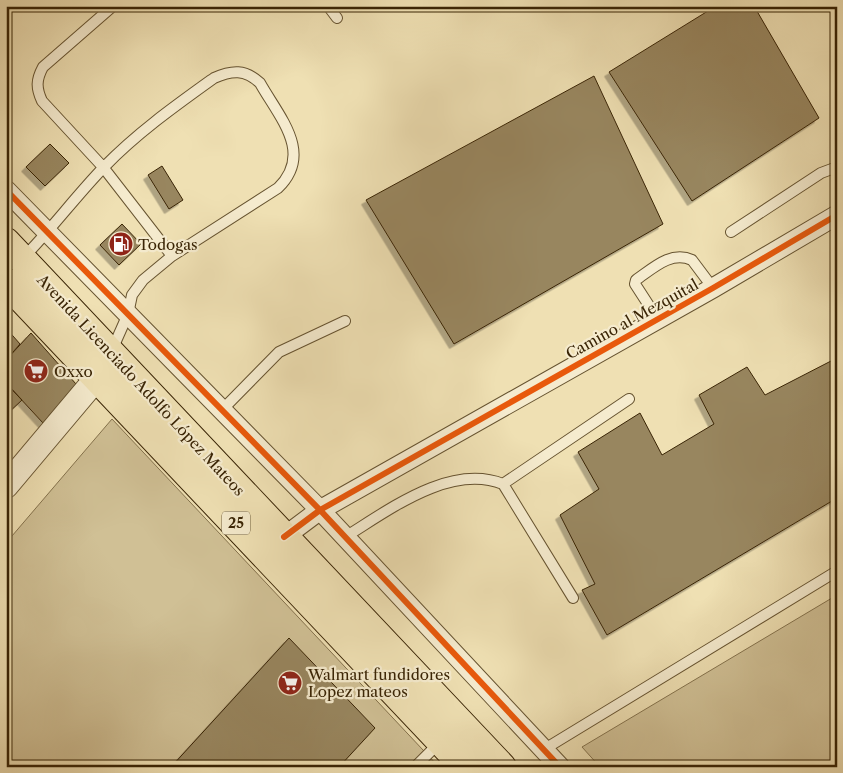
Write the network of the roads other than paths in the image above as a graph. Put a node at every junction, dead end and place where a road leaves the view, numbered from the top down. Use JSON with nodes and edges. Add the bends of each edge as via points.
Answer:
{"nodes":[{"id":1,"x":113,"y":6,"type":"edge"},
{"id":2,"x":328,"y":6,"type":"edge"},
{"id":3,"x":337,"y":18,"type":"dead end"},
{"id":4,"x":837,"y":167,"type":"edge"},
{"id":5,"x":103,"y":168,"type":"junction"},
{"id":6,"x":6,"y":190,"type":"edge"},
{"id":7,"x":837,"y":215,"type":"edge"},
{"id":8,"x":731,"y":232,"type":"dead end"},
{"id":9,"x":48,"y":233,"type":"junction"},
{"id":10,"x":14,"y":251,"type":"edge"},
{"id":11,"x":172,"y":256,"type":"junction"},
{"id":12,"x":6,"y":282,"type":"edge"},
{"id":13,"x":713,"y":288,"type":"junction"},
{"id":14,"x":128,"y":314,"type":"junction"},
{"id":15,"x":657,"y":318,"type":"junction"},
{"id":16,"x":345,"y":321,"type":"dead end"},
{"id":17,"x":110,"y":353,"type":"junction"},
{"id":18,"x":96,"y":379,"type":"junction"},
{"id":19,"x":628,"y":399,"type":"dead end"},
{"id":20,"x":221,"y":411,"type":"junction"},
{"id":21,"x":502,"y":484,"type":"junction"},
{"id":22,"x":6,"y":486,"type":"edge"},
{"id":23,"x":320,"y":510,"type":"junction"},
{"id":24,"x":284,"y":537,"type":"junction"},
{"id":25,"x":346,"y":537,"type":"junction"},
{"id":26,"x":837,"y":571,"type":"edge"},
{"id":27,"x":573,"y":598,"type":"dead end"},
{"id":28,"x":440,"y":742,"type":"junction"},
{"id":29,"x":543,"y":750,"type":"junction"},
{"id":30,"x":415,"y":767,"type":"edge"},
{"id":31,"x":465,"y":767,"type":"edge"},
{"id":32,"x":502,"y":767,"type":"edge"},
{"id":33,"x":560,"y":767,"type":"edge"}],
"edges":[{"from":1,"to":5,"type":"lane","via":[[52,57],[42,67],[37,79],[42,101]]},
{"from":2,"to":3,"type":"lane"},
{"from":4,"to":8,"type":"lane"},
{"from":5,"to":9,"type":"lane"},
{"from":5,"to":11,"type":"lane"},
{"from":5,"to":11,"type":"lane","via":[[141,131],[214,78],[238,72],[251,75],[260,83],[294,146],[295,163],[291,173],[278,188]]},
{"from":6,"to":9,"type":"street"},
{"from":7,"to":13,"type":"street","name":"Camino al Mezquital"},
{"from":9,"to":10,"type":"lane"},
{"from":9,"to":14,"type":"street"},
{"from":10,"to":17,"type":"main road","name":"Avenida Licenciado Adolfo López Mateos","number":"25"},
{"from":11,"to":14,"type":"lane","via":[[137,288]]},
{"from":12,"to":18,"type":"main road","name":"Avenida Licenciado Adolfo López Mateos","number":"25"},
{"from":13,"to":15,"type":"street","name":"Camino al Mezquital"},
{"from":13,"to":15,"type":"lane","via":[[692,260],[676,256],[665,260],[635,284]]},
{"from":14,"to":17,"type":"lane"},
{"from":14,"to":20,"type":"street"},
{"from":15,"to":23,"type":"street","name":"Camino al Mezquital"},
{"from":16,"to":20,"type":"lane","via":[[279,352]]},
{"from":17,"to":18,"type":"street"},
{"from":17,"to":24,"type":"main road","name":"Avenida Licenciado Adolfo López Mateos","number":"25"},
{"from":18,"to":22,"type":"street"},
{"from":18,"to":28,"type":"main road","name":"Avenida Licenciado Adolfo López Mateos","number":"25","via":[[265,553]]},
{"from":19,"to":21,"type":"lane"},
{"from":20,"to":23,"type":"street"},
{"from":21,"to":25,"type":"lane","via":[[474,477],[447,482]]},
{"from":21,"to":27,"type":"lane"},
{"from":23,"to":24,"type":"street","name":"Camino al Mezquital"},
{"from":23,"to":25,"type":"street"},
{"from":24,"to":32,"type":"main road","name":"Avenida Licenciado Adolfo López Mateos","number":"25"},
{"from":25,"to":29,"type":"street"},
{"from":26,"to":29,"type":"lane"},
{"from":28,"to":30,"type":"lane"},
{"from":28,"to":31,"type":"main road","name":"Avenida Licenciado Adolfo López Mateos","number":"25"},
{"from":29,"to":33,"type":"street"}]}
